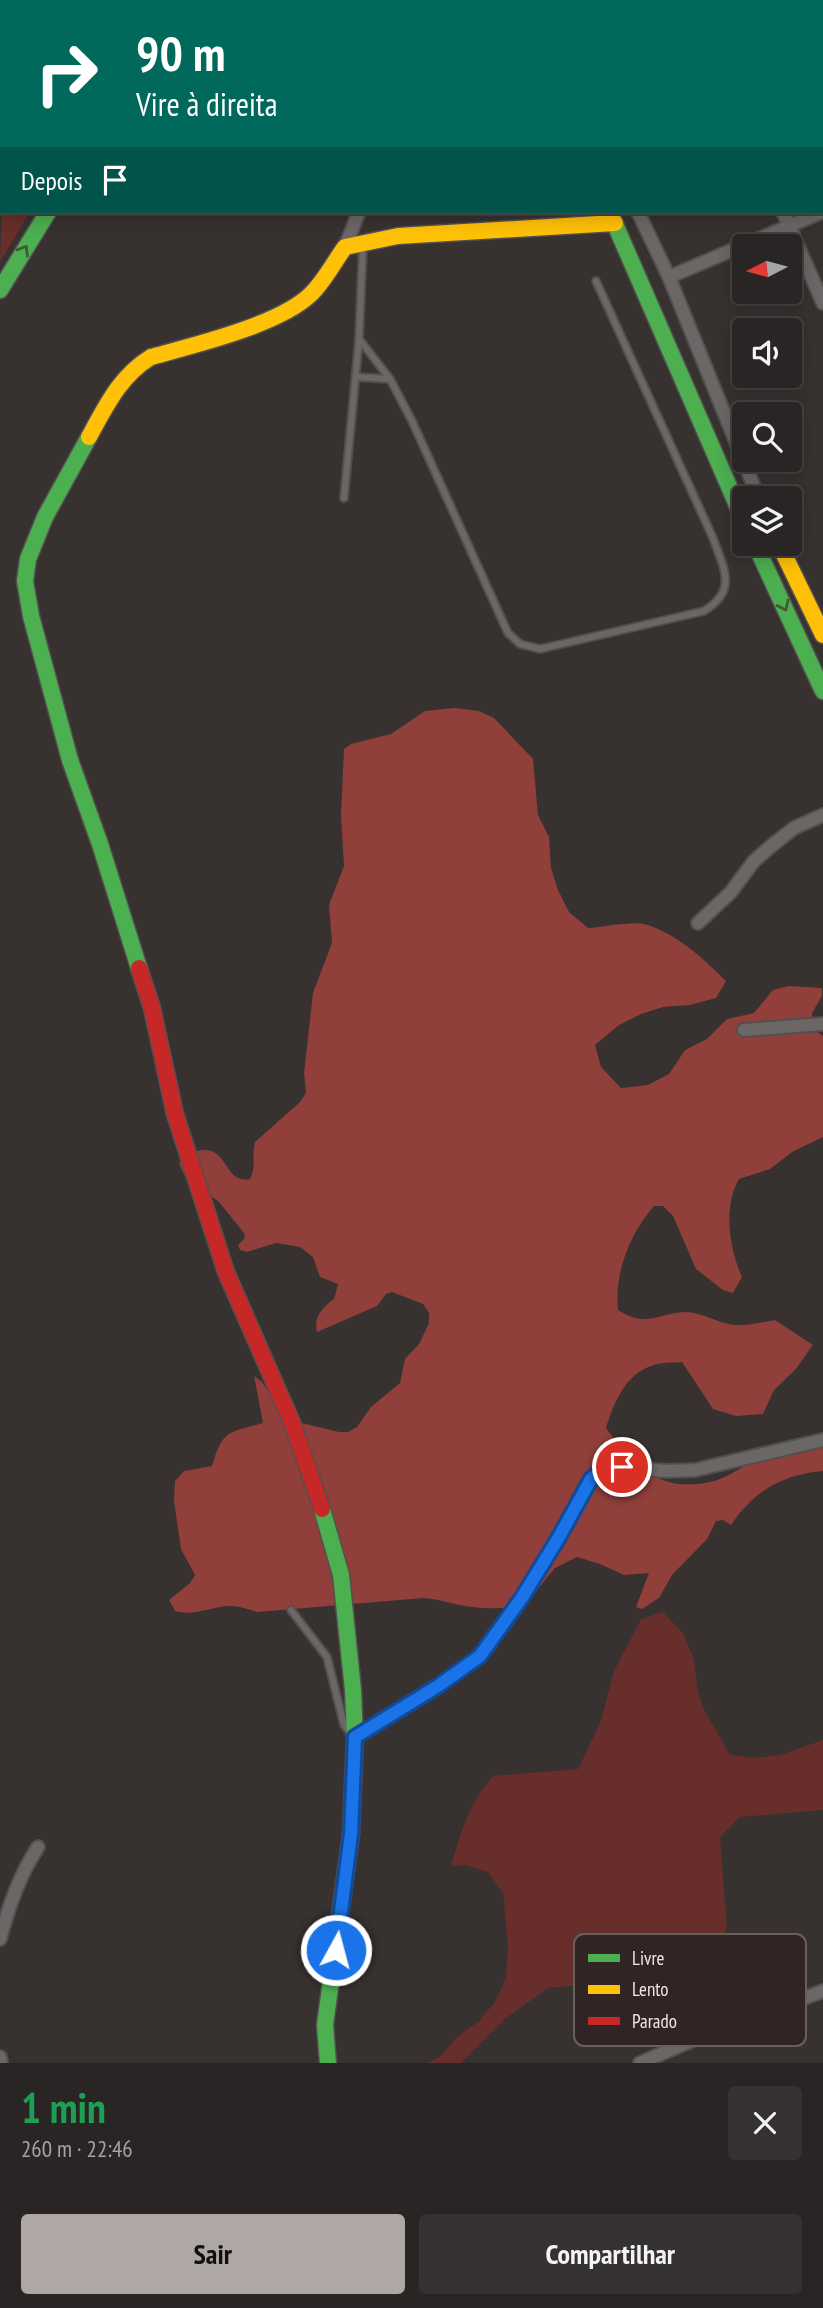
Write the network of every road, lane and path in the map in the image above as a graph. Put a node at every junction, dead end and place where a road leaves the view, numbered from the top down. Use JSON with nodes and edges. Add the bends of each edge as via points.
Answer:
{"nodes":[{"id":1,"x":47,"y":214,"type":"edge"},
{"id":2,"x":358,"y":214,"type":"edge"},
{"id":3,"x":639,"y":214,"type":"edge"},
{"id":4,"x":784,"y":214,"type":"edge"},
{"id":5,"x":817,"y":214,"type":"edge"},
{"id":6,"x":613,"y":217,"type":"edge"},
{"id":7,"x":789,"y":225,"type":"junction"},
{"id":8,"x":363,"y":242,"type":"junction"},
{"id":9,"x":345,"y":247,"type":"junction"},
{"id":10,"x":669,"y":276,"type":"junction"},
{"id":11,"x":596,"y":281,"type":"dead end"},
{"id":12,"x":0,"y":290,"type":"edge"},
{"id":13,"x":823,"y":303,"type":"edge"},
{"id":14,"x":359,"y":339,"type":"junction"},
{"id":15,"x":356,"y":377,"type":"junction"},
{"id":16,"x":390,"y":379,"type":"junction"},
{"id":17,"x":732,"y":486,"type":"edge"},
{"id":18,"x":754,"y":486,"type":"edge"},
{"id":19,"x":344,"y":498,"type":"dead end"},
{"id":20,"x":761,"y":556,"type":"edge"},
{"id":21,"x":785,"y":556,"type":"edge"},
{"id":22,"x":823,"y":635,"type":"edge"},
{"id":23,"x":823,"y":691,"type":"edge"},
{"id":24,"x":823,"y":815,"type":"edge"},
{"id":25,"x":698,"y":923,"type":"dead end"},
{"id":26,"x":823,"y":1024,"type":"edge"},
{"id":27,"x":744,"y":1030,"type":"dead end"},
{"id":28,"x":823,"y":1440,"type":"edge"},
{"id":29,"x":291,"y":1610,"type":"dead end"},
{"id":30,"x":355,"y":1737,"type":"junction"},
{"id":31,"x":38,"y":1847,"type":"dead end"},
{"id":32,"x":0,"y":1939,"type":"edge"},
{"id":33,"x":823,"y":1992,"type":"edge"},
{"id":34,"x":806,"y":1998,"type":"edge"},
{"id":35,"x":681,"y":2046,"type":"edge"},
{"id":36,"x":0,"y":2057,"type":"edge"},
{"id":37,"x":2,"y":2063,"type":"edge"},
{"id":38,"x":328,"y":2063,"type":"edge"},
{"id":39,"x":640,"y":2063,"type":"edge"}],
"edges":[{"from":12,"to":1,"type":"main road","one_way":true},
{"from":2,"to":9,"type":"street"},
{"from":3,"to":10,"type":"street"},
{"from":4,"to":7,"type":"street"},
{"from":5,"to":7,"type":"street"},
{"from":6,"to":8,"type":"main road"},
{"from":6,"to":17,"type":"main road"},
{"from":7,"to":10,"type":"street"},
{"from":7,"to":13,"type":"street"},
{"from":8,"to":9,"type":"main road"},
{"from":8,"to":14,"type":"lane"},
{"from":9,"to":30,"type":"main road","via":[[311,294],[292,308],[259,324],[151,356],[133,368],[107,404],[45,517],[28,559],[25,581],[70,760],[152,1008],[179,1128],[226,1272],[293,1425],[323,1508],[341,1575]]},
{"from":10,"to":18,"type":"street"},
{"from":11,"to":16,"type":"lane","via":[[724,568],[724,594],[704,611],[540,649],[520,644],[508,633]]},
{"from":14,"to":15,"type":"lane"},
{"from":14,"to":16,"type":"lane"},
{"from":15,"to":16,"type":"lane"},
{"from":15,"to":19,"type":"lane"},
{"from":20,"to":23,"type":"main road","one_way":true},
{"from":21,"to":22,"type":"main road"},
{"from":24,"to":25,"type":"street","via":[[794,828],[770,847]]},
{"from":26,"to":27,"type":"street"},
{"from":28,"to":30,"type":"street","via":[[695,1470],[603,1469],[585,1487],[523,1596],[480,1656]]},
{"from":29,"to":30,"type":"lane","via":[[327,1657],[344,1725]]},
{"from":30,"to":38,"type":"main road","via":[[351,1834],[325,2025]]},
{"from":31,"to":32,"type":"street","via":[[10,1899]]},
{"from":33,"to":34,"type":"street"},
{"from":35,"to":39,"type":"street"},
{"from":36,"to":37,"type":"street"}]}
